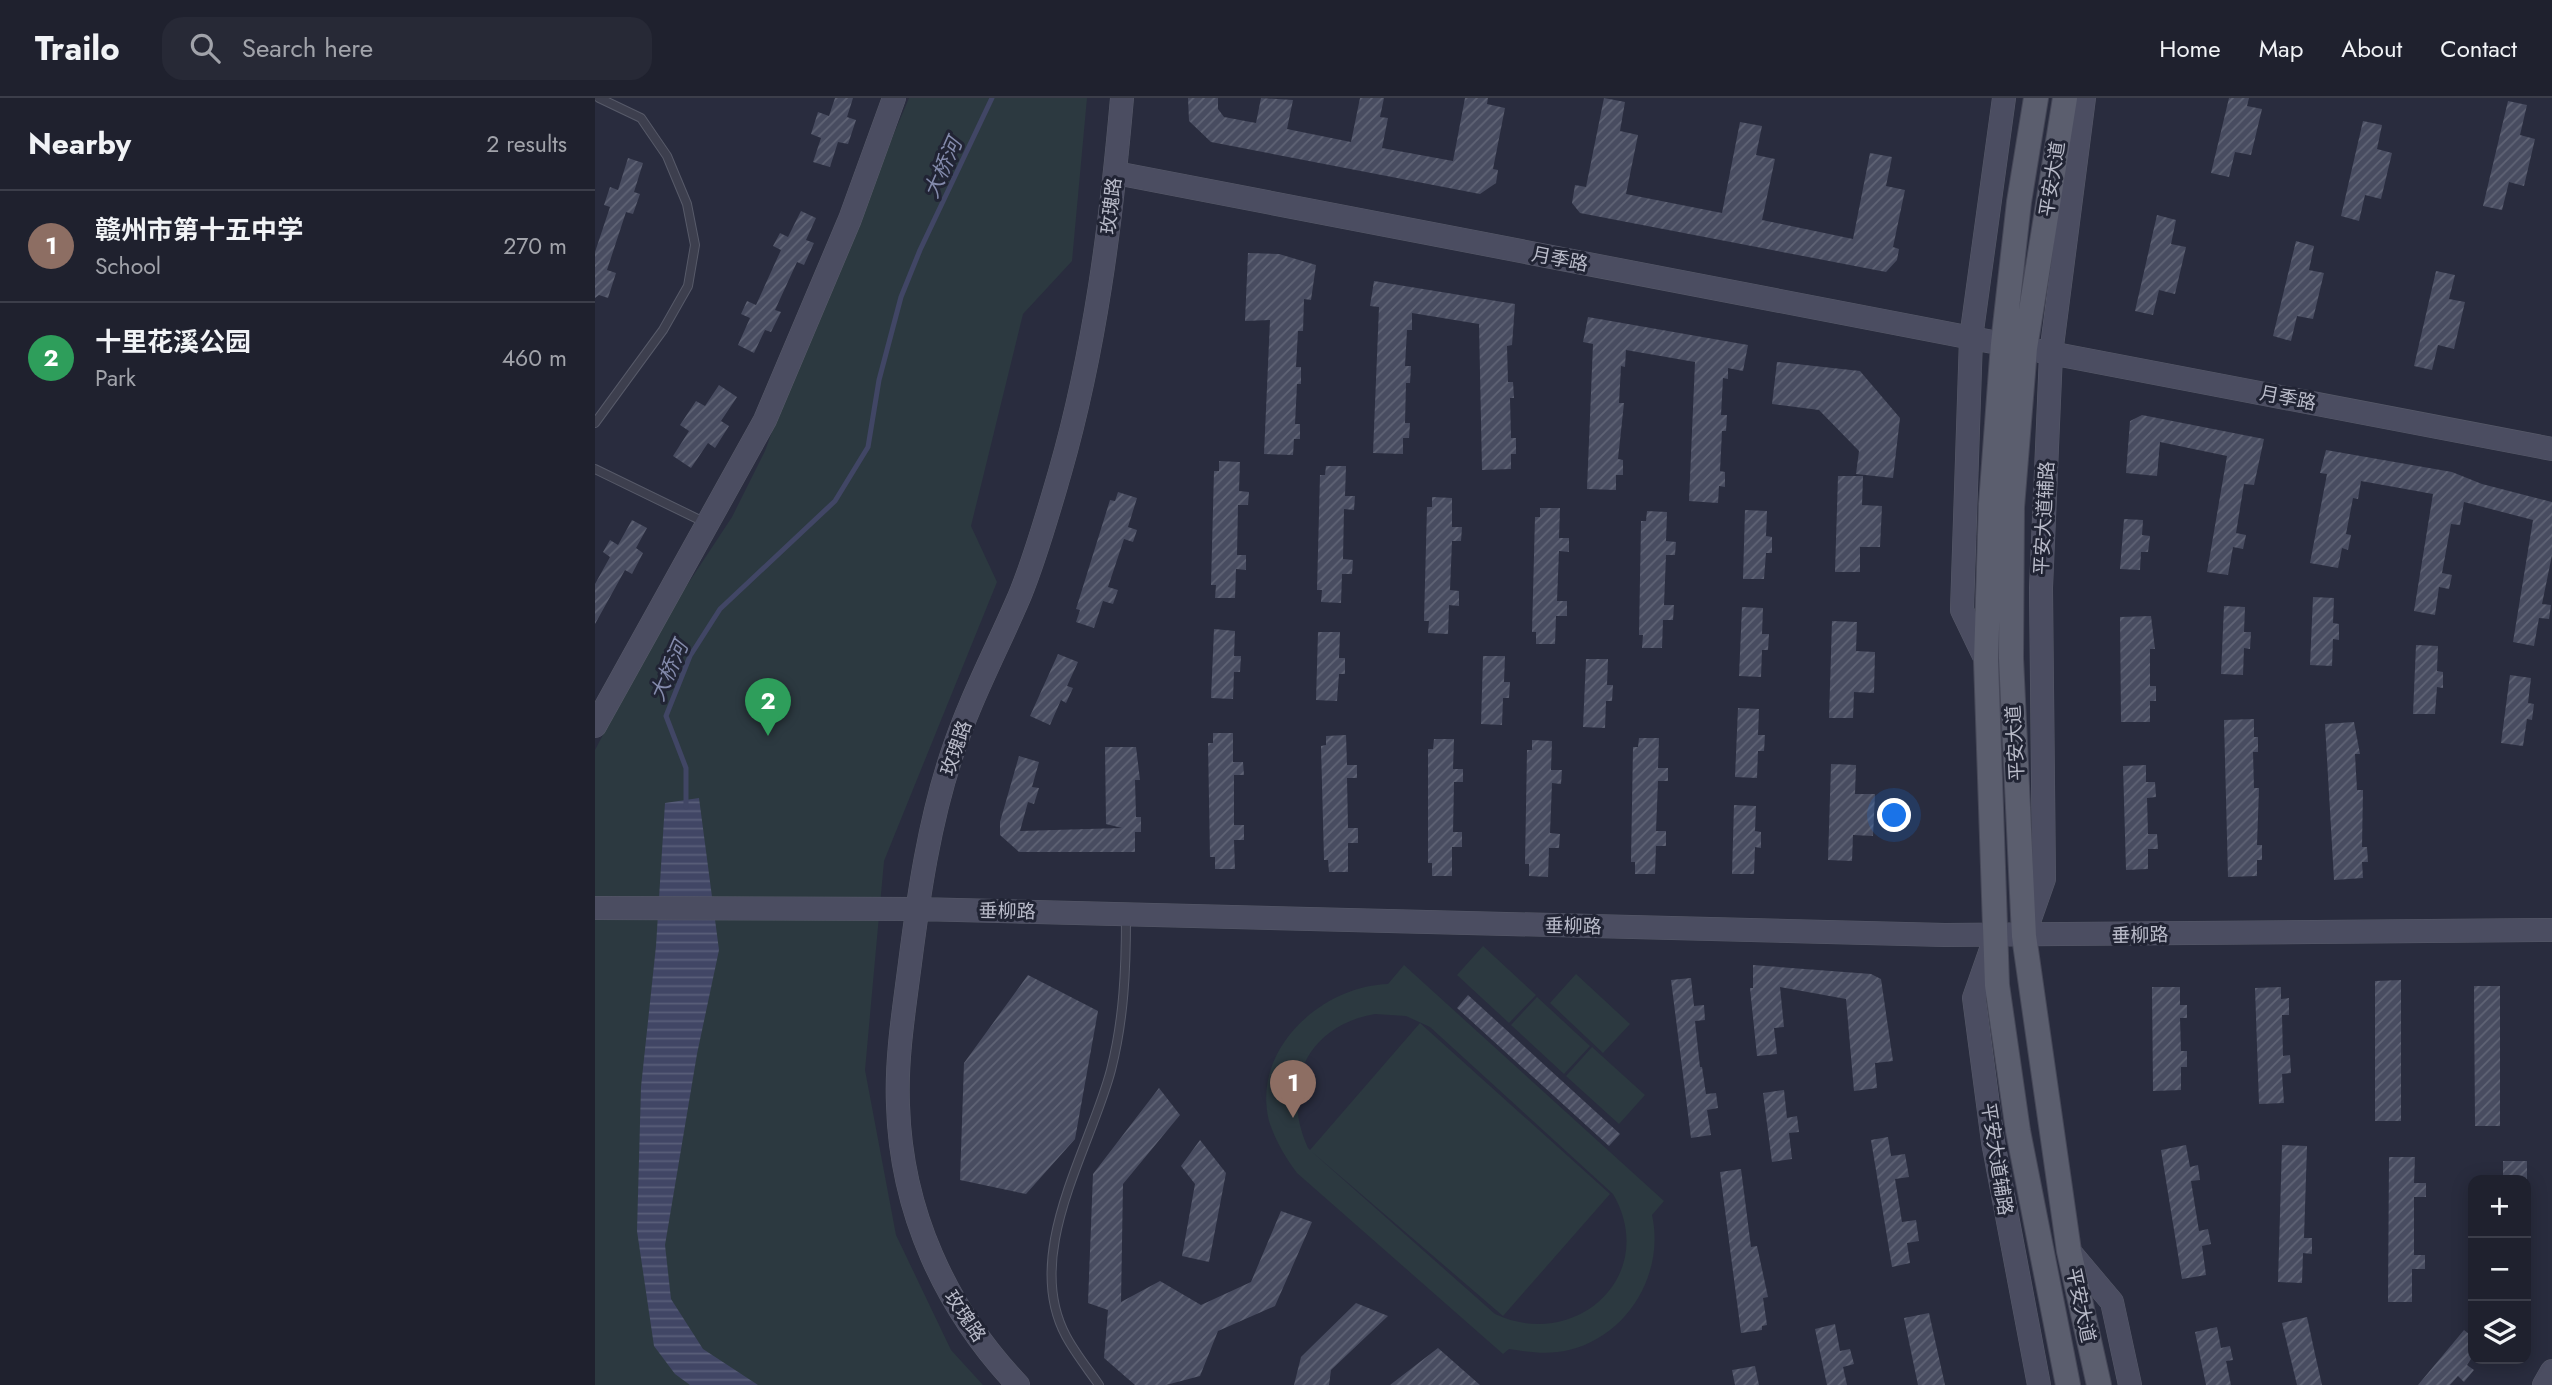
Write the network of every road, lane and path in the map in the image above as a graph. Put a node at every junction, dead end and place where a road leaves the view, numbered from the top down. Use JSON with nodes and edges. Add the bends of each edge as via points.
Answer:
{"nodes":[{"id":1,"x":599,"y":98,"type":"edge"},
{"id":2,"x":894,"y":98,"type":"edge"},
{"id":3,"x":1122,"y":98,"type":"edge"},
{"id":4,"x":2004,"y":98,"type":"edge"},
{"id":5,"x":2036,"y":98,"type":"edge"},
{"id":6,"x":2065,"y":98,"type":"edge"},
{"id":7,"x":2084,"y":98,"type":"edge"},
{"id":8,"x":1998,"y":132,"type":"junction"},
{"id":9,"x":1116,"y":173,"type":"junction"},
{"id":10,"x":2019,"y":202,"type":"junction"},
{"id":11,"x":1971,"y":338,"type":"junction"},
{"id":12,"x":2014,"y":346,"type":"junction"},
{"id":13,"x":2051,"y":354,"type":"junction"},
{"id":14,"x":595,"y":422,"type":"edge"},
{"id":15,"x":2552,"y":449,"type":"edge"},
{"id":16,"x":595,"y":469,"type":"edge"},
{"id":17,"x":707,"y":523,"type":"junction"},
{"id":18,"x":2041,"y":588,"type":"junction"},
{"id":19,"x":2011,"y":659,"type":"junction"},
{"id":20,"x":1986,"y":660,"type":"junction"},
{"id":21,"x":595,"y":726,"type":"edge"},
{"id":22,"x":595,"y":908,"type":"edge"},
{"id":23,"x":917,"y":909,"type":"junction"},
{"id":24,"x":1126,"y":914,"type":"junction"},
{"id":25,"x":2552,"y":930,"type":"edge"},
{"id":26,"x":1996,"y":936,"type":"junction"},
{"id":27,"x":2024,"y":936,"type":"junction"},
{"id":28,"x":2009,"y":1231,"type":"junction"},
{"id":29,"x":2069,"y":1251,"type":"junction"},
{"id":30,"x":2045,"y":1272,"type":"junction"},
{"id":31,"x":2552,"y":1371,"type":"edge"},
{"id":32,"x":1018,"y":1385,"type":"edge"},
{"id":33,"x":1099,"y":1385,"type":"edge"},
{"id":34,"x":2039,"y":1385,"type":"edge"},
{"id":35,"x":2068,"y":1385,"type":"edge"},
{"id":36,"x":2099,"y":1385,"type":"edge"},
{"id":37,"x":2130,"y":1385,"type":"edge"},
{"id":38,"x":2545,"y":1385,"type":"edge"}],
"edges":[{"from":1,"to":14,"type":"lane","via":[[641,118],[667,156],[687,204],[695,245],[682,297]]},
{"from":2,"to":17,"type":"street","via":[[850,219],[765,420]]},
{"from":3,"to":9,"type":"street","name":"玫瑰路"},
{"from":4,"to":8,"type":"street"},
{"from":5,"to":10,"type":"main road","name":"平安大道"},
{"from":6,"to":12,"type":"main road","name":"平安大道"},
{"from":7,"to":13,"type":"street","name":"平安大道辅路"},
{"from":8,"to":10,"type":"street"},
{"from":8,"to":11,"type":"street"},
{"from":9,"to":11,"type":"street","name":"月季路"},
{"from":9,"to":23,"type":"street","name":"玫瑰路","via":[[1087,363],[1060,473],[1021,590],[951,756],[930,833]]},
{"from":10,"to":12,"type":"main road","name":"平安大道"},
{"from":11,"to":12,"type":"street","name":"月季路"},
{"from":11,"to":20,"type":"street","via":[[1962,610]]},
{"from":12,"to":13,"type":"street","name":"月季路"},
{"from":12,"to":19,"type":"main road","name":"平安大道"},
{"from":12,"to":20,"type":"main road","name":"平安大道","via":[[1991,504]]},
{"from":13,"to":15,"type":"street","name":"月季路"},
{"from":13,"to":18,"type":"street","name":"平安大道辅路"},
{"from":16,"to":17,"type":"lane"},
{"from":17,"to":21,"type":"street"},
{"from":18,"to":19,"type":"street"},
{"from":18,"to":27,"type":"street","name":"平安大道辅路","via":[[2044,879]]},
{"from":19,"to":27,"type":"main road","name":"平安大道"},
{"from":20,"to":26,"type":"main road","name":"平安大道"},
{"from":22,"to":23,"type":"street","name":"垂柳路"},
{"from":23,"to":24,"type":"street","name":"垂柳路"},
{"from":23,"to":32,"type":"street","name":"玫瑰路","via":[[900,1049],[898,1104],[904,1175],[920,1229],[946,1289],[979,1339]]},
{"from":24,"to":26,"type":"street","name":"垂柳路"},
{"from":24,"to":33,"type":"lane","via":[[1125,1000],[1111,1071],[1054,1236],[1055,1298],[1065,1335]]},
{"from":25,"to":27,"type":"street","name":"垂柳路"},
{"from":26,"to":27,"type":"street","name":"垂柳路"},
{"from":26,"to":28,"type":"street","name":"平安大道辅路","via":[[1973,998]]},
{"from":26,"to":30,"type":"main road","name":"平安大道","via":[[1997,985],[2018,1131]]},
{"from":27,"to":29,"type":"main road","name":"平安大道"},
{"from":28,"to":30,"type":"street"},
{"from":28,"to":34,"type":"street","name":"平安大道辅路"},
{"from":29,"to":36,"type":"main road","name":"平安大道"},
{"from":29,"to":37,"type":"street","via":[[2112,1302]]},
{"from":30,"to":35,"type":"main road","name":"平安大道"},
{"from":31,"to":38,"type":"street"}]}
